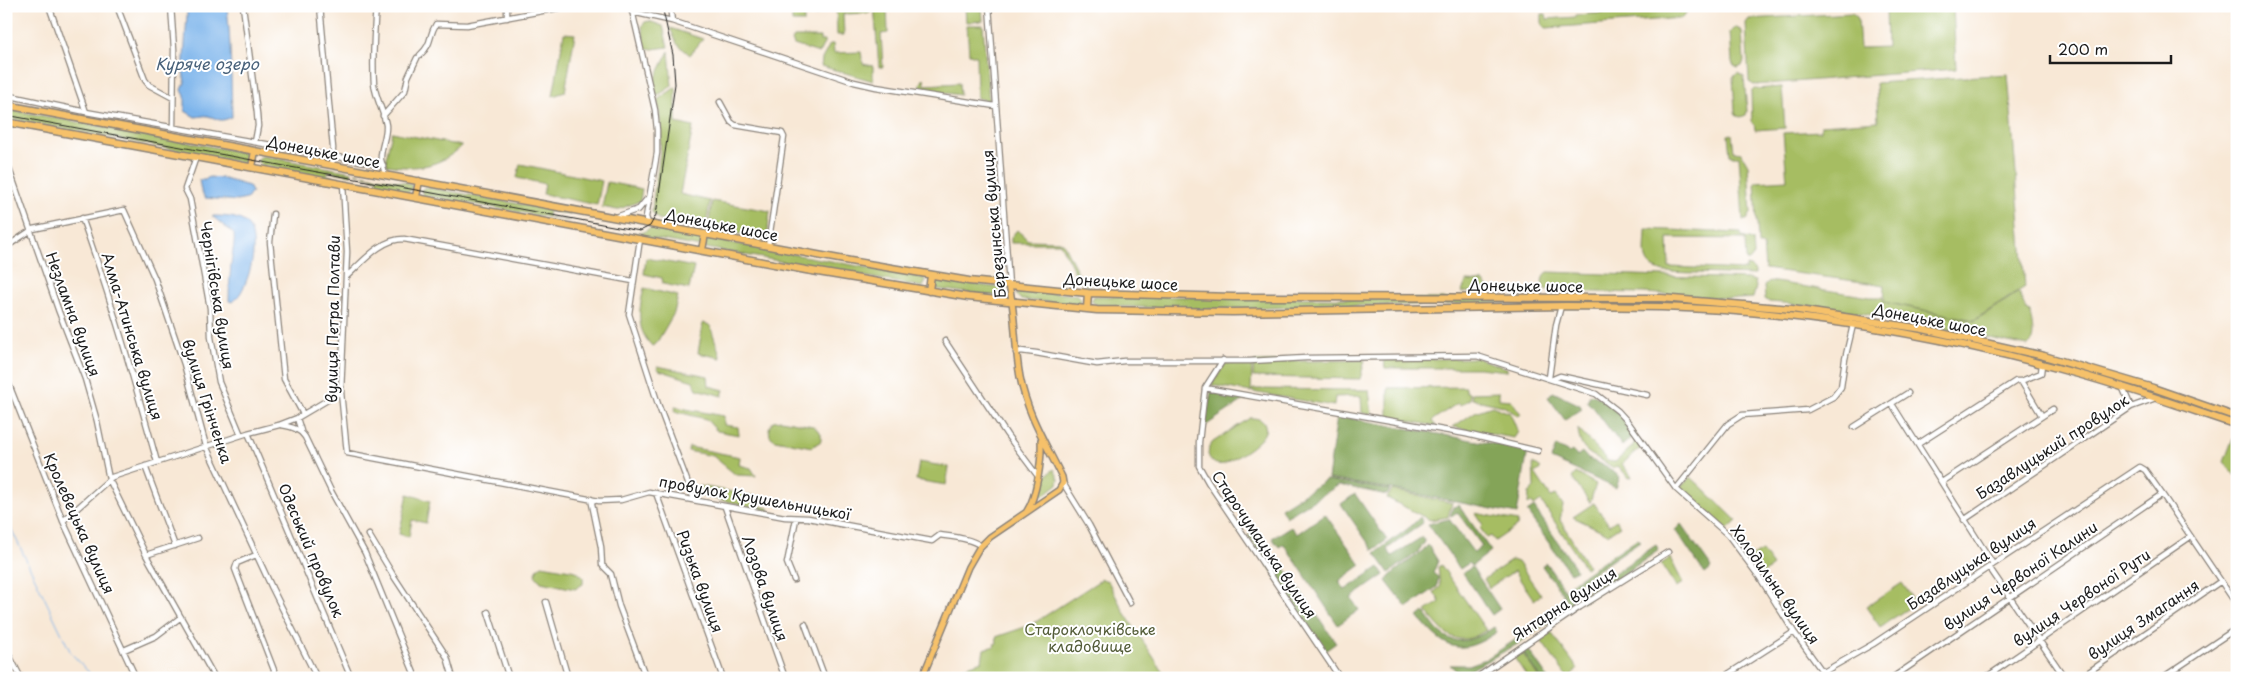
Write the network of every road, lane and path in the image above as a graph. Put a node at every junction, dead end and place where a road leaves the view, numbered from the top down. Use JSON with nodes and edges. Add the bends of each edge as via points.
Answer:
{"nodes":[{"id":1,"x":49,"y":6,"type":"edge"},
{"id":2,"x":117,"y":6,"type":"edge"},
{"id":3,"x":171,"y":6,"type":"edge"},
{"id":4,"x":243,"y":6,"type":"edge"},
{"id":5,"x":320,"y":6,"type":"edge"},
{"id":6,"x":376,"y":6,"type":"edge"},
{"id":7,"x":507,"y":6,"type":"edge"},
{"id":8,"x":569,"y":6,"type":"edge"},
{"id":9,"x":631,"y":6,"type":"edge"},
{"id":10,"x":670,"y":6,"type":"edge"},
{"id":11,"x":989,"y":6,"type":"edge"},
{"id":12,"x":632,"y":12,"type":"junction"},
{"id":13,"x":507,"y":18,"type":"junction"},
{"id":14,"x":672,"y":21,"type":"junction"},
{"id":15,"x":6,"y":95,"type":"edge"},
{"id":16,"x":173,"y":98,"type":"junction"},
{"id":17,"x":720,"y":102,"type":"dead end"},
{"id":18,"x":6,"y":105,"type":"edge"},
{"id":19,"x":996,"y":106,"type":"junction"},
{"id":20,"x":86,"y":112,"type":"junction"},
{"id":21,"x":383,"y":116,"type":"junction"},
{"id":22,"x":6,"y":122,"type":"edge"},
{"id":23,"x":173,"y":127,"type":"junction"},
{"id":24,"x":181,"y":128,"type":"junction"},
{"id":25,"x":180,"y":137,"type":"junction"},
{"id":26,"x":254,"y":142,"type":"junction"},
{"id":27,"x":255,"y":151,"type":"junction"},
{"id":28,"x":333,"y":155,"type":"junction"},
{"id":29,"x":196,"y":157,"type":"junction"},
{"id":30,"x":6,"y":160,"type":"edge"},
{"id":31,"x":332,"y":165,"type":"junction"},
{"id":32,"x":383,"y":165,"type":"junction"},
{"id":33,"x":252,"y":168,"type":"junction"},
{"id":34,"x":384,"y":175,"type":"junction"},
{"id":35,"x":418,"y":181,"type":"junction"},
{"id":36,"x":343,"y":184,"type":"junction"},
{"id":37,"x":649,"y":193,"type":"junction"},
{"id":38,"x":416,"y":197,"type":"junction"},
{"id":39,"x":273,"y":214,"type":"dead end"},
{"id":40,"x":615,"y":217,"type":"junction"},
{"id":41,"x":82,"y":218,"type":"junction"},
{"id":42,"x":648,"y":223,"type":"junction"},
{"id":43,"x":31,"y":230,"type":"junction"},
{"id":44,"x":706,"y":234,"type":"junction"},
{"id":45,"x":640,"y":239,"type":"junction"},
{"id":46,"x":768,"y":246,"type":"junction"},
{"id":47,"x":6,"y":247,"type":"edge"},
{"id":48,"x":702,"y":250,"type":"junction"},
{"id":49,"x":931,"y":275,"type":"junction"},
{"id":50,"x":346,"y":277,"type":"junction"},
{"id":51,"x":633,"y":282,"type":"junction"},
{"id":52,"x":1009,"y":285,"type":"junction"},
{"id":53,"x":929,"y":291,"type":"junction"},
{"id":54,"x":1088,"y":293,"type":"junction"},
{"id":55,"x":1013,"y":303,"type":"junction"},
{"id":56,"x":1561,"y":306,"type":"junction"},
{"id":57,"x":1087,"y":309,"type":"junction"},
{"id":58,"x":1853,"y":325,"type":"junction"},
{"id":59,"x":945,"y":342,"type":"dead end"},
{"id":60,"x":1016,"y":353,"type":"junction"},
{"id":61,"x":1223,"y":360,"type":"junction"},
{"id":62,"x":2042,"y":364,"type":"junction"},
{"id":63,"x":6,"y":377,"type":"edge"},
{"id":64,"x":1551,"y":379,"type":"junction"},
{"id":65,"x":2021,"y":381,"type":"junction"},
{"id":66,"x":2122,"y":386,"type":"junction"},
{"id":67,"x":1206,"y":388,"type":"junction"},
{"id":68,"x":341,"y":392,"type":"junction"},
{"id":69,"x":1908,"y":393,"type":"dead end"},
{"id":70,"x":1647,"y":395,"type":"dead end"},
{"id":71,"x":2157,"y":397,"type":"junction"},
{"id":72,"x":1892,"y":404,"type":"junction"},
{"id":73,"x":2131,"y":407,"type":"junction"},
{"id":74,"x":2053,"y":409,"type":"dead end"},
{"id":75,"x":303,"y":414,"type":"junction"},
{"id":76,"x":2042,"y":416,"type":"junction"},
{"id":77,"x":2237,"y":417,"type":"edge"},
{"id":78,"x":297,"y":418,"type":"junction"},
{"id":79,"x":279,"y":425,"type":"junction"},
{"id":80,"x":2237,"y":425,"type":"edge"},
{"id":81,"x":1854,"y":428,"type":"dead end"},
{"id":82,"x":301,"y":431,"type":"junction"},
{"id":83,"x":248,"y":433,"type":"junction"},
{"id":84,"x":241,"y":435,"type":"junction"},
{"id":85,"x":1040,"y":437,"type":"junction"},
{"id":86,"x":1918,"y":444,"type":"junction"},
{"id":87,"x":206,"y":446,"type":"junction"},
{"id":88,"x":1538,"y":451,"type":"dead end"},
{"id":89,"x":347,"y":453,"type":"joint"},
{"id":90,"x":1052,"y":457,"type":"junction"},
{"id":91,"x":157,"y":462,"type":"junction"},
{"id":92,"x":1039,"y":464,"type":"junction"},
{"id":93,"x":145,"y":466,"type":"junction"},
{"id":94,"x":1037,"y":475,"type":"junction"},
{"id":95,"x":109,"y":478,"type":"junction"},
{"id":96,"x":1942,"y":482,"type":"junction"},
{"id":97,"x":1063,"y":483,"type":"junction"},
{"id":98,"x":1035,"y":489,"type":"junction"},
{"id":99,"x":1676,"y":489,"type":"junction"},
{"id":100,"x":656,"y":493,"type":"junction"},
{"id":101,"x":2162,"y":494,"type":"junction"},
{"id":102,"x":1048,"y":498,"type":"junction"},
{"id":103,"x":591,"y":499,"type":"junction"},
{"id":104,"x":694,"y":499,"type":"junction"},
{"id":105,"x":725,"y":507,"type":"junction"},
{"id":106,"x":1026,"y":513,"type":"junction"},
{"id":107,"x":796,"y":519,"type":"junction"},
{"id":108,"x":63,"y":520,"type":"junction"},
{"id":109,"x":1964,"y":520,"type":"junction"},
{"id":110,"x":369,"y":535,"type":"dead end"},
{"id":111,"x":2190,"y":537,"type":"junction"},
{"id":112,"x":198,"y":538,"type":"dead end"},
{"id":113,"x":175,"y":546,"type":"junction"},
{"id":114,"x":980,"y":546,"type":"junction"},
{"id":115,"x":1668,"y":552,"type":"dead end"},
{"id":116,"x":256,"y":554,"type":"junction"},
{"id":117,"x":146,"y":555,"type":"junction"},
{"id":118,"x":1991,"y":566,"type":"junction"},
{"id":119,"x":794,"y":580,"type":"dead end"},
{"id":120,"x":2221,"y":581,"type":"junction"},
{"id":121,"x":2010,"y":597,"type":"junction"},
{"id":122,"x":546,"y":602,"type":"dead end"},
{"id":123,"x":1130,"y":603,"type":"dead end"},
{"id":124,"x":2237,"y":605,"type":"edge"},
{"id":125,"x":488,"y":612,"type":"dead end"},
{"id":126,"x":181,"y":617,"type":"junction"},
{"id":127,"x":805,"y":624,"type":"dead end"},
{"id":128,"x":2237,"y":628,"type":"edge"},
{"id":129,"x":1794,"y":632,"type":"junction"},
{"id":130,"x":2039,"y":641,"type":"junction"},
{"id":131,"x":6,"y":649,"type":"edge"},
{"id":132,"x":124,"y":650,"type":"junction"},
{"id":133,"x":1823,"y":672,"type":"junction"},
{"id":134,"x":21,"y":678,"type":"edge"},
{"id":135,"x":136,"y":678,"type":"edge"},
{"id":136,"x":215,"y":678,"type":"edge"},
{"id":137,"x":277,"y":678,"type":"edge"},
{"id":138,"x":317,"y":678,"type":"edge"},
{"id":139,"x":352,"y":678,"type":"edge"},
{"id":140,"x":416,"y":678,"type":"edge"},
{"id":141,"x":453,"y":678,"type":"edge"},
{"id":142,"x":509,"y":678,"type":"edge"},
{"id":143,"x":568,"y":678,"type":"edge"},
{"id":144,"x":646,"y":678,"type":"edge"},
{"id":145,"x":723,"y":678,"type":"edge"},
{"id":146,"x":785,"y":678,"type":"edge"},
{"id":147,"x":825,"y":678,"type":"edge"},
{"id":148,"x":922,"y":678,"type":"edge"},
{"id":149,"x":1340,"y":678,"type":"edge"},
{"id":150,"x":1476,"y":678,"type":"edge"},
{"id":151,"x":1722,"y":678,"type":"edge"},
{"id":152,"x":1813,"y":678,"type":"edge"},
{"id":153,"x":1827,"y":678,"type":"edge"},
{"id":154,"x":1892,"y":678,"type":"edge"},
{"id":155,"x":1985,"y":678,"type":"edge"},
{"id":156,"x":2065,"y":678,"type":"edge"},
{"id":157,"x":2080,"y":678,"type":"edge"},
{"id":158,"x":2162,"y":678,"type":"edge"}],
"edges":[{"from":1,"to":20,"type":"street"},
{"from":2,"to":16,"type":"street","via":[[145,80]]},
{"from":3,"to":16,"type":"street"},
{"from":4,"to":26,"type":"street","via":[[257,112]]},
{"from":5,"to":28,"type":"street"},
{"from":6,"to":21,"type":"street","via":[[374,86]]},
{"from":7,"to":13,"type":"street"},
{"from":8,"to":13,"type":"street"},
{"from":9,"to":12,"type":"street"},
{"from":10,"to":14,"type":"street"},
{"from":11,"to":19,"type":"street","name":"Березинська вулиця"},
{"from":12,"to":14,"type":"street"},
{"from":12,"to":37,"type":"street","via":[[657,130],[658,145]]},
{"from":13,"to":21,"type":"street","via":[[467,25],[436,24],[430,44],[408,77],[405,91]]},
{"from":14,"to":19,"type":"street","via":[[854,82]]},
{"from":15,"to":20,"type":"street","name":"Донецьке шосе"},
{"from":16,"to":23,"type":"street"},
{"from":17,"to":46,"type":"street","via":[[730,122],[782,133],[784,137]]},
{"from":18,"to":25,"type":"highway","name":"Донецьке шосе"},
{"from":19,"to":52,"type":"street","name":"Березинська вулиця"},
{"from":20,"to":23,"type":"street","name":"Донецьке шосе"},
{"from":21,"to":32,"type":"street","via":[[386,131],[381,158]]},
{"from":22,"to":29,"type":"highway","name":"Донецьке шосе"},
{"from":23,"to":24,"type":"street","name":"Донецьке шосе"},
{"from":24,"to":25,"type":"street"},
{"from":24,"to":26,"type":"street","name":"Донецьке шосе"},
{"from":25,"to":27,"type":"highway","name":"Донецьке шосе"},
{"from":26,"to":28,"type":"street","name":"Донецьке шосе"},
{"from":27,"to":31,"type":"highway","name":"Донецьке шосе"},
{"from":27,"to":33,"type":"highway"},
{"from":28,"to":31,"type":"street"},
{"from":28,"to":32,"type":"street","name":"Донецьке шосе"},
{"from":29,"to":33,"type":"highway","name":"Донецьке шосе"},
{"from":29,"to":84,"type":"street","name":"Чернігівська вулиця","via":[[185,189],[190,199],[210,308],[219,382]]},
{"from":30,"to":43,"type":"street","name":"Незламна вулиця"},
{"from":31,"to":34,"type":"highway","name":"Донецьке шосе"},
{"from":32,"to":34,"type":"street"},
{"from":33,"to":36,"type":"highway","name":"Донецьке шосе"},
{"from":34,"to":35,"type":"highway","name":"Донецьке шосе"},
{"from":35,"to":38,"type":"highway"},
{"from":35,"to":40,"type":"highway","name":"Донецьке шосе"},
{"from":36,"to":38,"type":"highway","name":"Донецьке шосе"},
{"from":36,"to":50,"type":"street","name":"вулиця Петра Полтави"},
{"from":37,"to":40,"type":"street","via":[[639,209]]},
{"from":37,"to":42,"type":"street"},
{"from":38,"to":45,"type":"highway","name":"Донецьке шосе"},
{"from":39,"to":75,"type":"street","via":[[270,242],[284,379]]},
{"from":40,"to":42,"type":"highway","name":"Донецьке шосе"},
{"from":41,"to":43,"type":"street"},
{"from":41,"to":87,"type":"street","name":"вулиця Грінченка","via":[[124,210],[161,298],[184,364]]},
{"from":41,"to":91,"type":"street","name":"Алма-Атинська вулиця","via":[[122,335]]},
{"from":42,"to":44,"type":"highway","name":"Донецьке шосе"},
{"from":43,"to":47,"type":"street"},
{"from":43,"to":95,"type":"street","name":"Незламна вулиця","via":[[90,394]]},
{"from":44,"to":46,"type":"highway","name":"Донецьке шосе"},
{"from":44,"to":48,"type":"highway"},
{"from":45,"to":48,"type":"highway","name":"Донецьке шосе"},
{"from":45,"to":51,"type":"street"},
{"from":46,"to":49,"type":"highway","name":"Донецьке шосе"},
{"from":48,"to":53,"type":"highway","name":"Донецьке шосе"},
{"from":49,"to":52,"type":"highway","name":"Донецьке шосе"},
{"from":49,"to":53,"type":"highway"},
{"from":50,"to":51,"type":"street","via":[[385,243],[404,239]]},
{"from":50,"to":68,"type":"street","name":"вулиця Петра Полтави"},
{"from":51,"to":104,"type":"street","via":[[628,314],[631,327]]},
{"from":52,"to":54,"type":"highway","name":"Донецьке шосе"},
{"from":52,"to":55,"type":"main road","name":"Березинська вулиця"},
{"from":53,"to":55,"type":"highway","name":"Донецьке шосе"},
{"from":54,"to":57,"type":"highway"},
{"from":54,"to":77,"type":"highway","name":"Донецьке шосе","via":[[1232,297],[1662,298],[1792,309],[1923,329],[2044,356],[2154,388]]},
{"from":55,"to":57,"type":"highway","name":"Донецьке шосе"},
{"from":55,"to":60,"type":"main road","name":"Березинська вулиця"},
{"from":56,"to":57,"type":"highway","name":"Донецьке шосе","via":[[1233,312]]},
{"from":56,"to":58,"type":"highway","name":"Донецьке шосе","via":[[1717,310]]},
{"from":56,"to":64,"type":"street"},
{"from":58,"to":62,"type":"highway","name":"Донецьке шосе","via":[[1948,342]]},
{"from":58,"to":99,"type":"street","via":[[1841,387],[1833,397],[1808,410],[1742,415],[1728,424]]},
{"from":59,"to":94,"type":"street"},
{"from":60,"to":61,"type":"street","name":"Холодильна вулиця","via":[[1036,353],[1096,364]]},
{"from":60,"to":85,"type":"main road","name":"Березинська вулиця","via":[[1022,388]]},
{"from":61,"to":64,"type":"street","name":"Холодильна вулиця","via":[[1477,356]]},
{"from":61,"to":67,"type":"street","name":"Старочумацька вулиця"},
{"from":62,"to":65,"type":"street","via":[[2040,373]]},
{"from":62,"to":66,"type":"highway","name":"Донецьке шосе"},
{"from":63,"to":108,"type":"street","name":"Кролевецька вулиця"},
{"from":64,"to":70,"type":"street","via":[[1560,376]]},
{"from":64,"to":99,"type":"street","name":"Холодильна вулиця","via":[[1596,394],[1618,411]]},
{"from":65,"to":76,"type":"street"},
{"from":65,"to":86,"type":"street"},
{"from":66,"to":71,"type":"highway","name":"Донецьке шосе"},
{"from":66,"to":73,"type":"street"},
{"from":67,"to":88,"type":"street","via":[[1466,434]]},
{"from":67,"to":149,"type":"street","name":"Старочумацька вулиця","via":[[1199,442],[1202,473]]},
{"from":68,"to":75,"type":"street"},
{"from":68,"to":89,"type":"street","name":"вулиця Петра Полтави"},
{"from":69,"to":72,"type":"street"},
{"from":71,"to":73,"type":"street","name":"Базавлуцький провулок"},
{"from":71,"to":80,"type":"highway","name":"Донецьке шосе"},
{"from":72,"to":81,"type":"street"},
{"from":72,"to":86,"type":"street"},
{"from":73,"to":109,"type":"street","name":"Базавлуцький провулок"},
{"from":74,"to":76,"type":"street"},
{"from":75,"to":78,"type":"street"},
{"from":76,"to":96,"type":"street"},
{"from":78,"to":79,"type":"street"},
{"from":78,"to":82,"type":"street"},
{"from":79,"to":82,"type":"street"},
{"from":79,"to":83,"type":"street"},
{"from":82,"to":140,"type":"street","via":[[365,553]]},
{"from":83,"to":84,"type":"street"},
{"from":83,"to":139,"type":"street","name":"Одеський провулок"},
{"from":84,"to":87,"type":"street"},
{"from":85,"to":90,"type":"main road","name":"Березинська вулиця"},
{"from":85,"to":92,"type":"main road","name":"Березинська вулиця"},
{"from":86,"to":96,"type":"street"},
{"from":87,"to":91,"type":"street"},
{"from":87,"to":116,"type":"street","name":"вулиця Грінченка"},
{"from":89,"to":103,"type":"street","name":"провулок Крушельницької"},
{"from":90,"to":92,"type":"main road","via":[[1046,457]]},
{"from":90,"to":97,"type":"main road","name":"Березинська вулиця"},
{"from":91,"to":93,"type":"street"},
{"from":92,"to":94,"type":"main road","name":"Березинська вулиця"},
{"from":93,"to":95,"type":"street"},
{"from":93,"to":113,"type":"street"},
{"from":94,"to":98,"type":"main road","name":"Березинська вулиця"},
{"from":95,"to":108,"type":"street"},
{"from":95,"to":117,"type":"street","name":"Незламна вулиця"},
{"from":96,"to":109,"type":"street"},
{"from":97,"to":102,"type":"main road"},
{"from":97,"to":123,"type":"street","name":"Березинська вулиця"},
{"from":98,"to":102,"type":"main road","via":[[1039,496]]},
{"from":98,"to":106,"type":"main road","name":"Березинська вулиця"},
{"from":99,"to":129,"type":"street","name":"Холодильна вулиця","via":[[1728,535]]},
{"from":100,"to":103,"type":"street","name":"провулок Крушельницької","via":[[642,493],[621,500]]},
{"from":100,"to":104,"type":"street","name":"провулок Крушельницької"},
{"from":100,"to":145,"type":"street","name":"Ризька вулиця"},
{"from":101,"to":111,"type":"street"},
{"from":101,"to":118,"type":"street","name":"Базавлуцька вулиця","via":[[2140,466]]},
{"from":101,"to":121,"type":"street","name":"вулиця Червоної Калини"},
{"from":102,"to":106,"type":"main road"},
{"from":103,"to":144,"type":"street","via":[[602,565],[611,574],[619,606]]},
{"from":104,"to":105,"type":"street","name":"провулок Крушельницької"},
{"from":105,"to":107,"type":"street","name":"провулок Крушельницької"},
{"from":105,"to":146,"type":"street","name":"Лозова вулиця"},
{"from":106,"to":114,"type":"main road"},
{"from":107,"to":114,"type":"street","name":"провулок Крушельницької","via":[[808,518],[932,541],[940,536],[969,540]]},
{"from":107,"to":119,"type":"street","via":[[787,563]]},
{"from":108,"to":132,"type":"street","name":"Кролевецька вулиця"},
{"from":109,"to":118,"type":"street"},
{"from":110,"to":141,"type":"street","via":[[447,657]]},
{"from":111,"to":120,"type":"street"},
{"from":111,"to":130,"type":"street","name":"вулиця Червоної Рути"},
{"from":112,"to":113,"type":"street"},
{"from":113,"to":117,"type":"street"},
{"from":114,"to":148,"type":"main road","via":[[968,567]]},
{"from":115,"to":150,"type":"street","name":"Янтарна вулиця"},
{"from":116,"to":137,"type":"street","via":[[237,563],[234,569]]},
{"from":116,"to":138,"type":"street","name":"вулиця Грінченка"},
{"from":117,"to":126,"type":"street","name":"Незламна вулиця"},
{"from":118,"to":121,"type":"street"},
{"from":118,"to":133,"type":"street","name":"Базавлуцька вулиця","via":[[1873,644]]},
{"from":120,"to":124,"type":"street"},
{"from":120,"to":157,"type":"street","name":"вулиця Змагання"},
{"from":121,"to":130,"type":"street"},
{"from":121,"to":154,"type":"street","name":"вулиця Червоної Калини"},
{"from":122,"to":143,"type":"street"},
{"from":125,"to":142,"type":"street"},
{"from":126,"to":132,"type":"street","via":[[156,636]]},
{"from":126,"to":136,"type":"street","name":"Незламна вулиця"},
{"from":127,"to":147,"type":"street"},
{"from":128,"to":158,"type":"street"},
{"from":129,"to":133,"type":"street","name":"Холодильна вулиця"},
{"from":129,"to":151,"type":"street"},
{"from":130,"to":155,"type":"street","name":"вулиця Червоної Рути"},
{"from":130,"to":156,"type":"street"},
{"from":131,"to":134,"type":"street"},
{"from":132,"to":135,"type":"street","name":"Кролевецька вулиця"},
{"from":133,"to":152,"type":"street","name":"Базавлуцька вулиця"},
{"from":133,"to":153,"type":"street","name":"Холодильна вулиця"}]}
